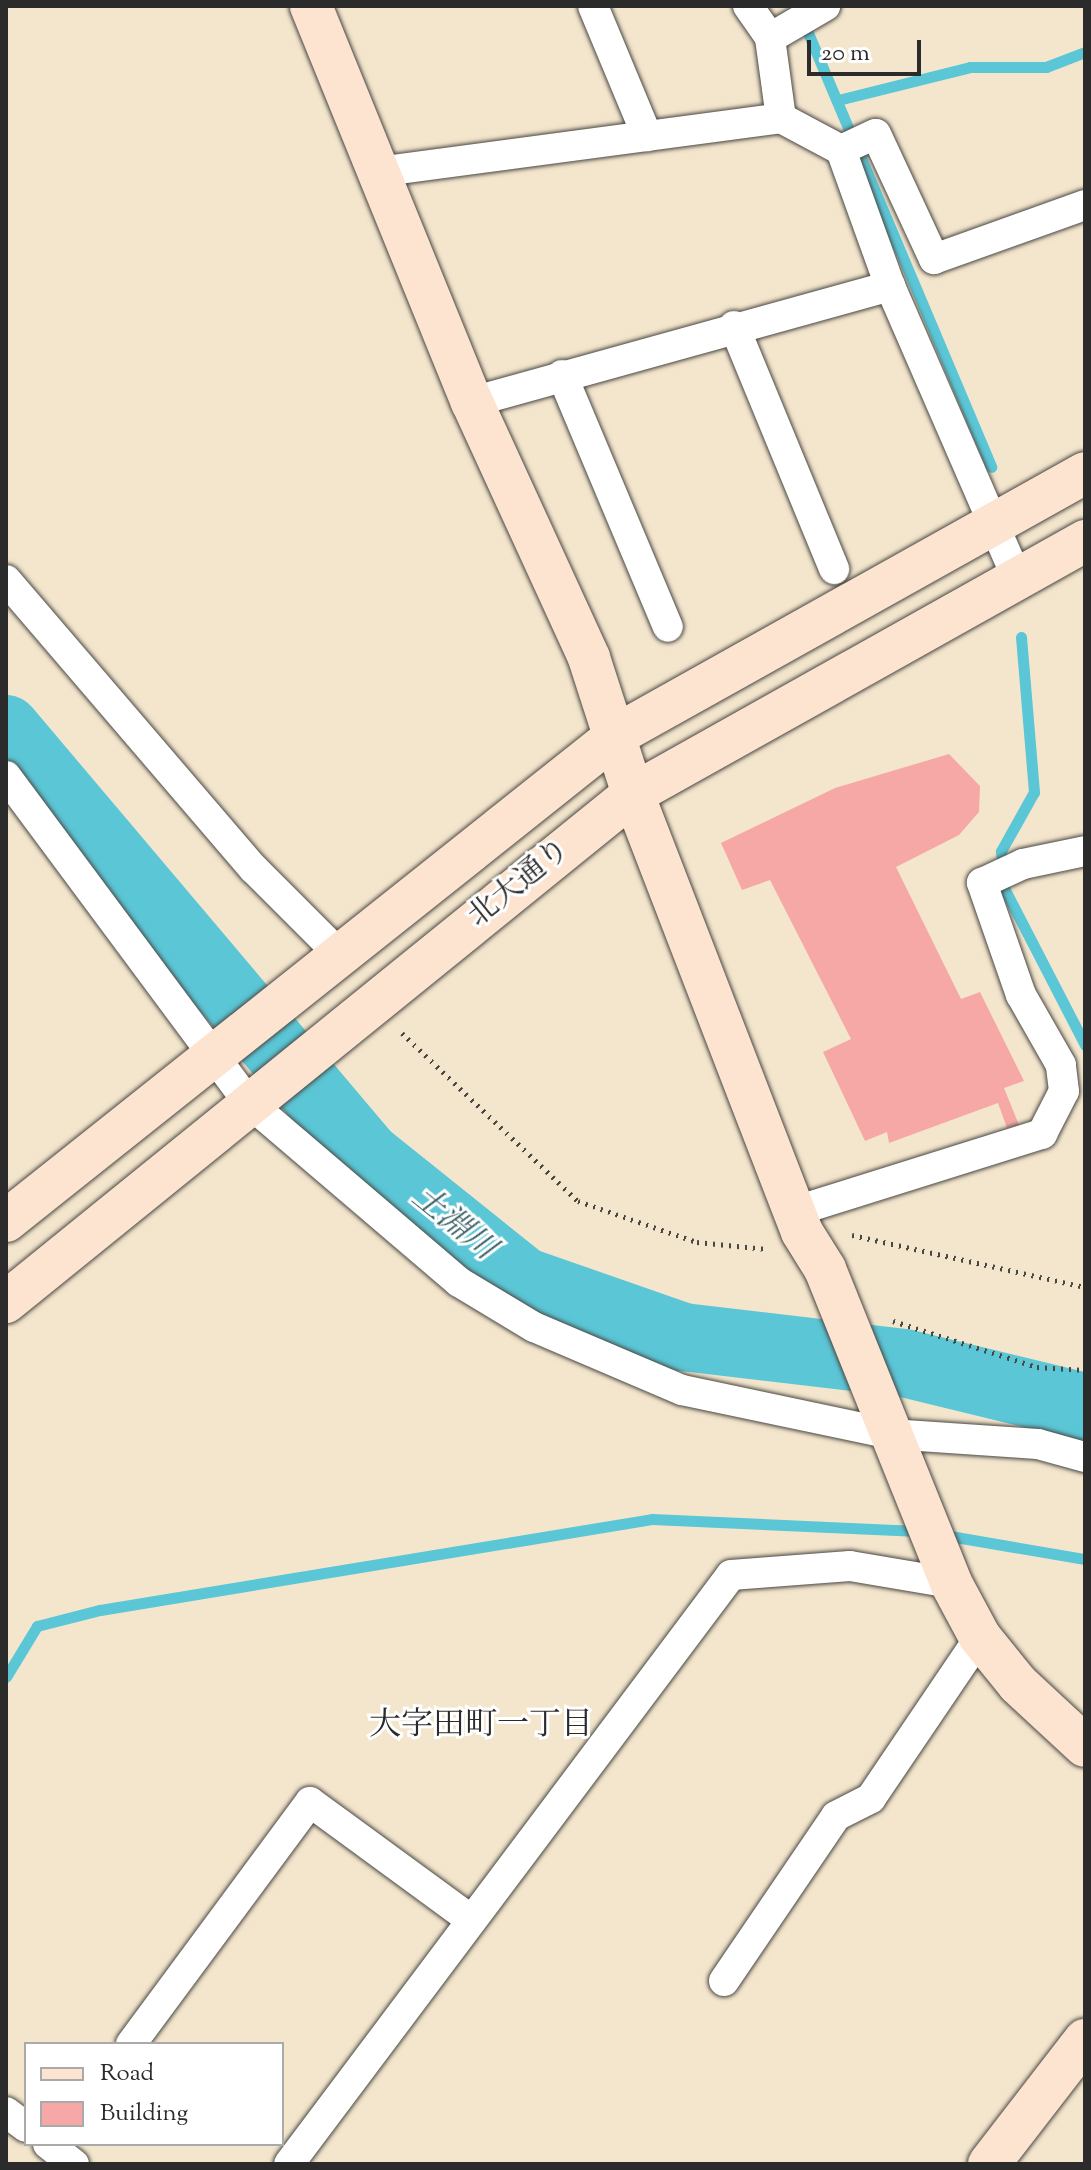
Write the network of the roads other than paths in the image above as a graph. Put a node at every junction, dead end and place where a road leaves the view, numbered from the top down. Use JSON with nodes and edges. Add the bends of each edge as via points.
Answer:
{"nodes":[{"id":1,"x":311,"y":6,"type":"edge"},
{"id":2,"x":593,"y":6,"type":"edge"},
{"id":3,"x":748,"y":6,"type":"edge"},
{"id":4,"x":799,"y":21,"type":"edge"},
{"id":5,"x":781,"y":118,"type":"junction"},
{"id":6,"x":647,"y":136,"type":"junction"},
{"id":7,"x":853,"y":144,"type":"junction"},
{"id":8,"x":377,"y":172,"type":"junction"},
{"id":9,"x":1085,"y":205,"type":"edge"},
{"id":10,"x":890,"y":286,"type":"junction"},
{"id":11,"x":734,"y":326,"type":"junction"},
{"id":12,"x":562,"y":375,"type":"junction"},
{"id":13,"x":472,"y":402,"type":"junction"},
{"id":14,"x":1085,"y":473,"type":"edge"},
{"id":15,"x":993,"y":525,"type":"junction"},
{"id":16,"x":1085,"y":541,"type":"edge"},
{"id":17,"x":834,"y":569,"type":"dead end"},
{"id":18,"x":6,"y":580,"type":"edge"},
{"id":19,"x":1018,"y":580,"type":"junction"},
{"id":20,"x":668,"y":627,"type":"dead end"},
{"id":21,"x":618,"y":734,"type":"junction"},
{"id":22,"x":6,"y":776,"type":"edge"},
{"id":23,"x":633,"y":794,"type":"junction"},
{"id":24,"x":1085,"y":851,"type":"edge"},
{"id":25,"x":330,"y":957,"type":"junction"},
{"id":26,"x":218,"y":1048,"type":"junction"},
{"id":27,"x":1073,"y":1060,"type":"edge"},
{"id":28,"x":255,"y":1095,"type":"junction"},
{"id":29,"x":13,"y":1205,"type":"edge"},
{"id":30,"x":800,"y":1222,"type":"junction"},
{"id":31,"x":6,"y":1302,"type":"edge"},
{"id":32,"x":887,"y":1423,"type":"junction"},
{"id":33,"x":1085,"y":1457,"type":"edge"},
{"id":34,"x":951,"y":1583,"type":"junction"},
{"id":35,"x":980,"y":1637,"type":"junction"},
{"id":36,"x":1085,"y":1746,"type":"edge"},
{"id":37,"x":470,"y":1919,"type":"junction"},
{"id":38,"x":724,"y":1981,"type":"dead end"},
{"id":39,"x":1085,"y":2040,"type":"edge"},
{"id":40,"x":132,"y":2042,"type":"edge"},
{"id":41,"x":6,"y":2112,"type":"edge"},
{"id":42,"x":24,"y":2126,"type":"edge"},
{"id":43,"x":289,"y":2164,"type":"edge"},
{"id":44,"x":989,"y":2164,"type":"edge"}],
"edges":[{"from":1,"to":8,"type":"street"},
{"from":2,"to":6,"type":"street"},
{"from":3,"to":4,"type":"street"},
{"from":4,"to":5,"type":"street"},
{"from":5,"to":6,"type":"street"},
{"from":5,"to":7,"type":"street"},
{"from":6,"to":8,"type":"street"},
{"from":7,"to":9,"type":"street","via":[[876,134],[934,259]]},
{"from":7,"to":10,"type":"street"},
{"from":8,"to":13,"type":"street"},
{"from":10,"to":11,"type":"street"},
{"from":10,"to":15,"type":"street"},
{"from":11,"to":12,"type":"street"},
{"from":11,"to":17,"type":"street"},
{"from":12,"to":13,"type":"street"},
{"from":12,"to":20,"type":"street"},
{"from":13,"to":21,"type":"street"},
{"from":14,"to":15,"type":"street"},
{"from":15,"to":19,"type":"street"},
{"from":15,"to":21,"type":"street"},
{"from":16,"to":19,"type":"street","name":"北大通り"},
{"from":18,"to":25,"type":"street"},
{"from":19,"to":23,"type":"street","name":"北大通り"},
{"from":21,"to":23,"type":"street"},
{"from":21,"to":25,"type":"street"},
{"from":22,"to":26,"type":"street"},
{"from":23,"to":28,"type":"street","name":"北大通り","via":[[378,1016]]},
{"from":23,"to":30,"type":"street"},
{"from":24,"to":27,"type":"street","via":[[1023,864],[982,883],[1021,995]]},
{"from":25,"to":26,"type":"street"},
{"from":26,"to":28,"type":"street"},
{"from":26,"to":29,"type":"street"},
{"from":27,"to":30,"type":"street","via":[[1042,1134]]},
{"from":28,"to":31,"type":"street","name":"北大通り"},
{"from":28,"to":32,"type":"street","via":[[459,1282],[534,1327],[682,1390]]},
{"from":30,"to":32,"type":"street","via":[[825,1269]]},
{"from":32,"to":33,"type":"street","via":[[1038,1444]]},
{"from":32,"to":34,"type":"street"},
{"from":34,"to":35,"type":"street"},
{"from":34,"to":37,"type":"street","via":[[850,1566],[731,1575]]},
{"from":35,"to":36,"type":"street"},
{"from":35,"to":38,"type":"street","via":[[871,1798],[836,1816]]},
{"from":37,"to":40,"type":"street","via":[[310,1802]]},
{"from":37,"to":43,"type":"street"},
{"from":39,"to":44,"type":"street"},
{"from":41,"to":42,"type":"street"}]}
